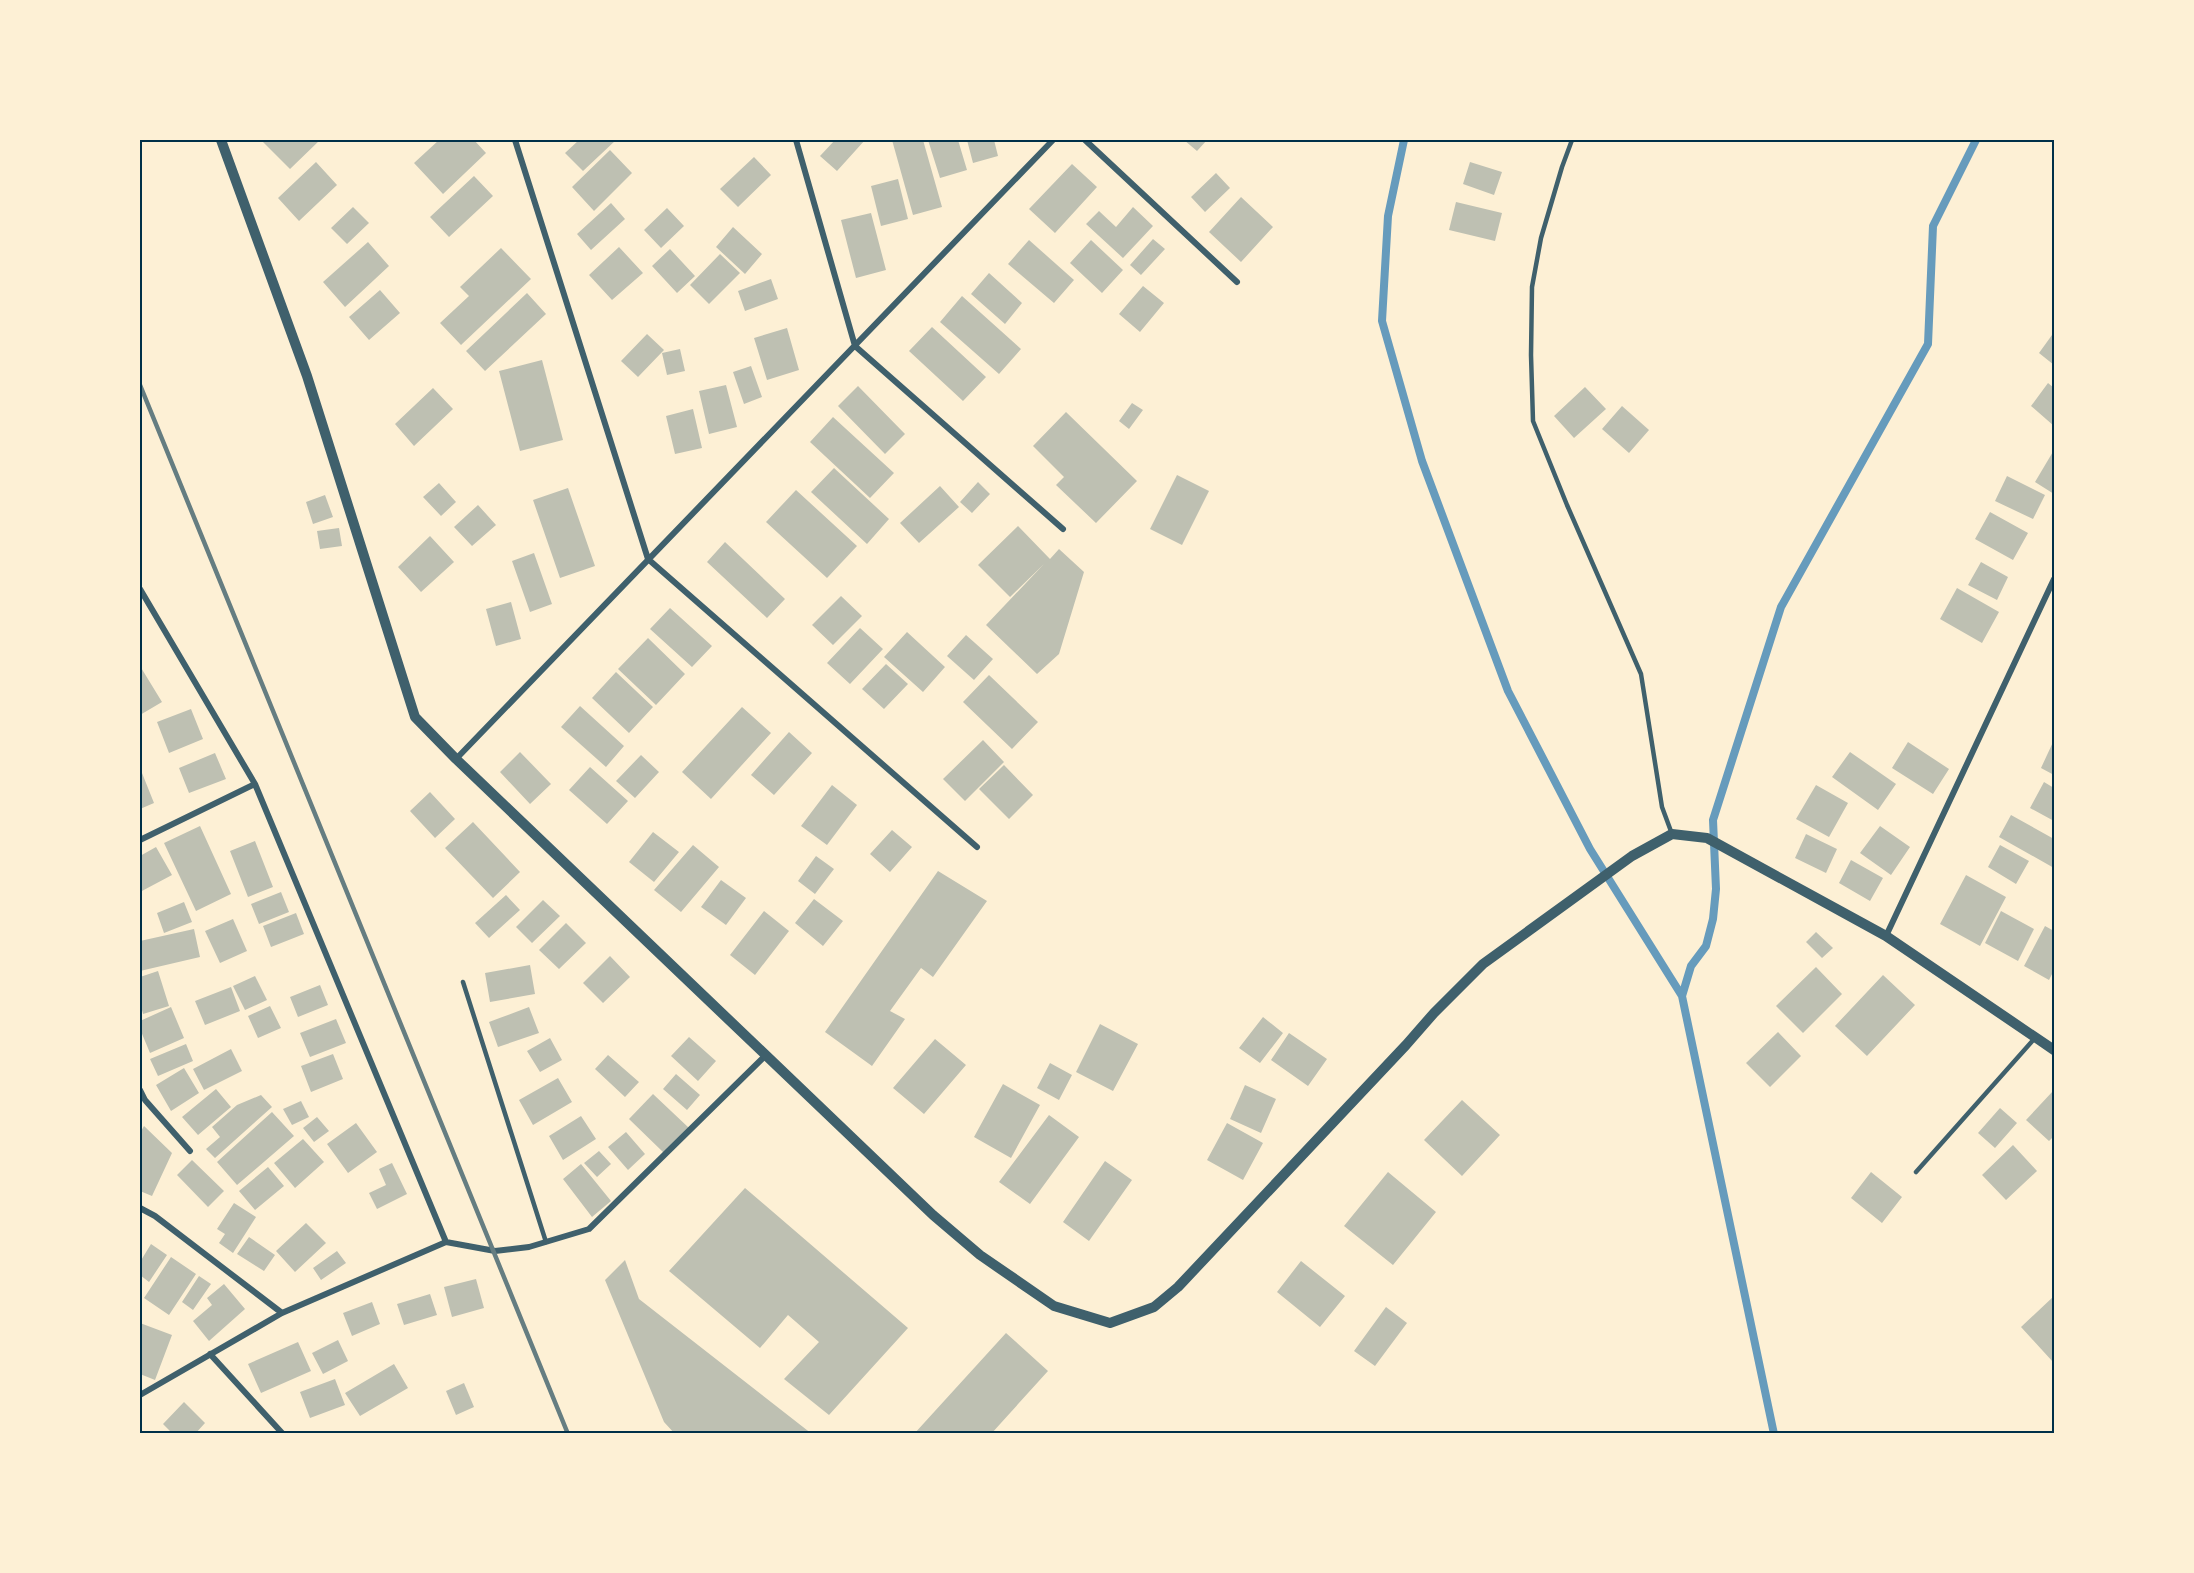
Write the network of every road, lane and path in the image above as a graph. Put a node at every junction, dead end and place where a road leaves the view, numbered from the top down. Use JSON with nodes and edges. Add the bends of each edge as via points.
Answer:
{"nodes":[{"id":1,"x":220,"y":140,"type":"edge"},
{"id":2,"x":515,"y":140,"type":"edge"},
{"id":3,"x":796,"y":140,"type":"edge"},
{"id":4,"x":1053,"y":140,"type":"edge"},
{"id":5,"x":1085,"y":140,"type":"edge"},
{"id":6,"x":1572,"y":140,"type":"edge"},
{"id":7,"x":1237,"y":282,"type":"dead end"},
{"id":8,"x":855,"y":346,"type":"junction"},
{"id":9,"x":1063,"y":529,"type":"dead end"},
{"id":10,"x":648,"y":560,"type":"junction"},
{"id":11,"x":2055,"y":579,"type":"edge"},
{"id":12,"x":140,"y":589,"type":"edge"},
{"id":13,"x":456,"y":759,"type":"junction"},
{"id":14,"x":255,"y":784,"type":"junction"},
{"id":15,"x":1672,"y":834,"type":"junction"},
{"id":16,"x":140,"y":840,"type":"edge"},
{"id":17,"x":977,"y":847,"type":"dead end"},
{"id":18,"x":1886,"y":936,"type":"junction"},
{"id":19,"x":463,"y":982,"type":"dead end"},
{"id":20,"x":2036,"y":1038,"type":"junction"},
{"id":21,"x":2055,"y":1050,"type":"edge"},
{"id":22,"x":766,"y":1055,"type":"junction"},
{"id":23,"x":140,"y":1090,"type":"edge"},
{"id":24,"x":190,"y":1151,"type":"dead end"},
{"id":25,"x":1916,"y":1172,"type":"dead end"},
{"id":26,"x":140,"y":1208,"type":"edge"},
{"id":27,"x":446,"y":1242,"type":"junction"},
{"id":28,"x":546,"y":1242,"type":"junction"},
{"id":29,"x":282,"y":1313,"type":"junction"},
{"id":30,"x":210,"y":1354,"type":"junction"},
{"id":31,"x":140,"y":1395,"type":"edge"},
{"id":32,"x":283,"y":1434,"type":"edge"}],
"edges":[{"from":1,"to":13,"type":"street","via":[[307,376],[415,717]]},
{"from":2,"to":10,"type":"street"},
{"from":3,"to":8,"type":"street"},
{"from":4,"to":8,"type":"street"},
{"from":5,"to":7,"type":"street"},
{"from":6,"to":15,"type":"lane","via":[[1541,238],[1532,287],[1533,421],[1641,674],[1662,807]]},
{"from":8,"to":9,"type":"street"},
{"from":8,"to":10,"type":"street"},
{"from":10,"to":13,"type":"street"},
{"from":10,"to":17,"type":"street"},
{"from":11,"to":18,"type":"street"},
{"from":12,"to":14,"type":"street"},
{"from":13,"to":22,"type":"street"},
{"from":14,"to":16,"type":"street"},
{"from":14,"to":27,"type":"street"},
{"from":15,"to":18,"type":"street","via":[[1707,838]]},
{"from":15,"to":22,"type":"street","via":[[1632,856],[1484,964],[1178,1287],[1154,1306],[1110,1323],[1054,1306],[980,1255]]},
{"from":18,"to":20,"type":"street"},
{"from":19,"to":28,"type":"lane"},
{"from":20,"to":21,"type":"street"},
{"from":20,"to":25,"type":"lane"},
{"from":22,"to":28,"type":"street","via":[[589,1230]]},
{"from":23,"to":24,"type":"street"},
{"from":26,"to":29,"type":"street"},
{"from":27,"to":28,"type":"street","via":[[495,1251]]},
{"from":27,"to":29,"type":"street"},
{"from":29,"to":30,"type":"street"},
{"from":30,"to":31,"type":"street"},
{"from":30,"to":32,"type":"street"}]}
